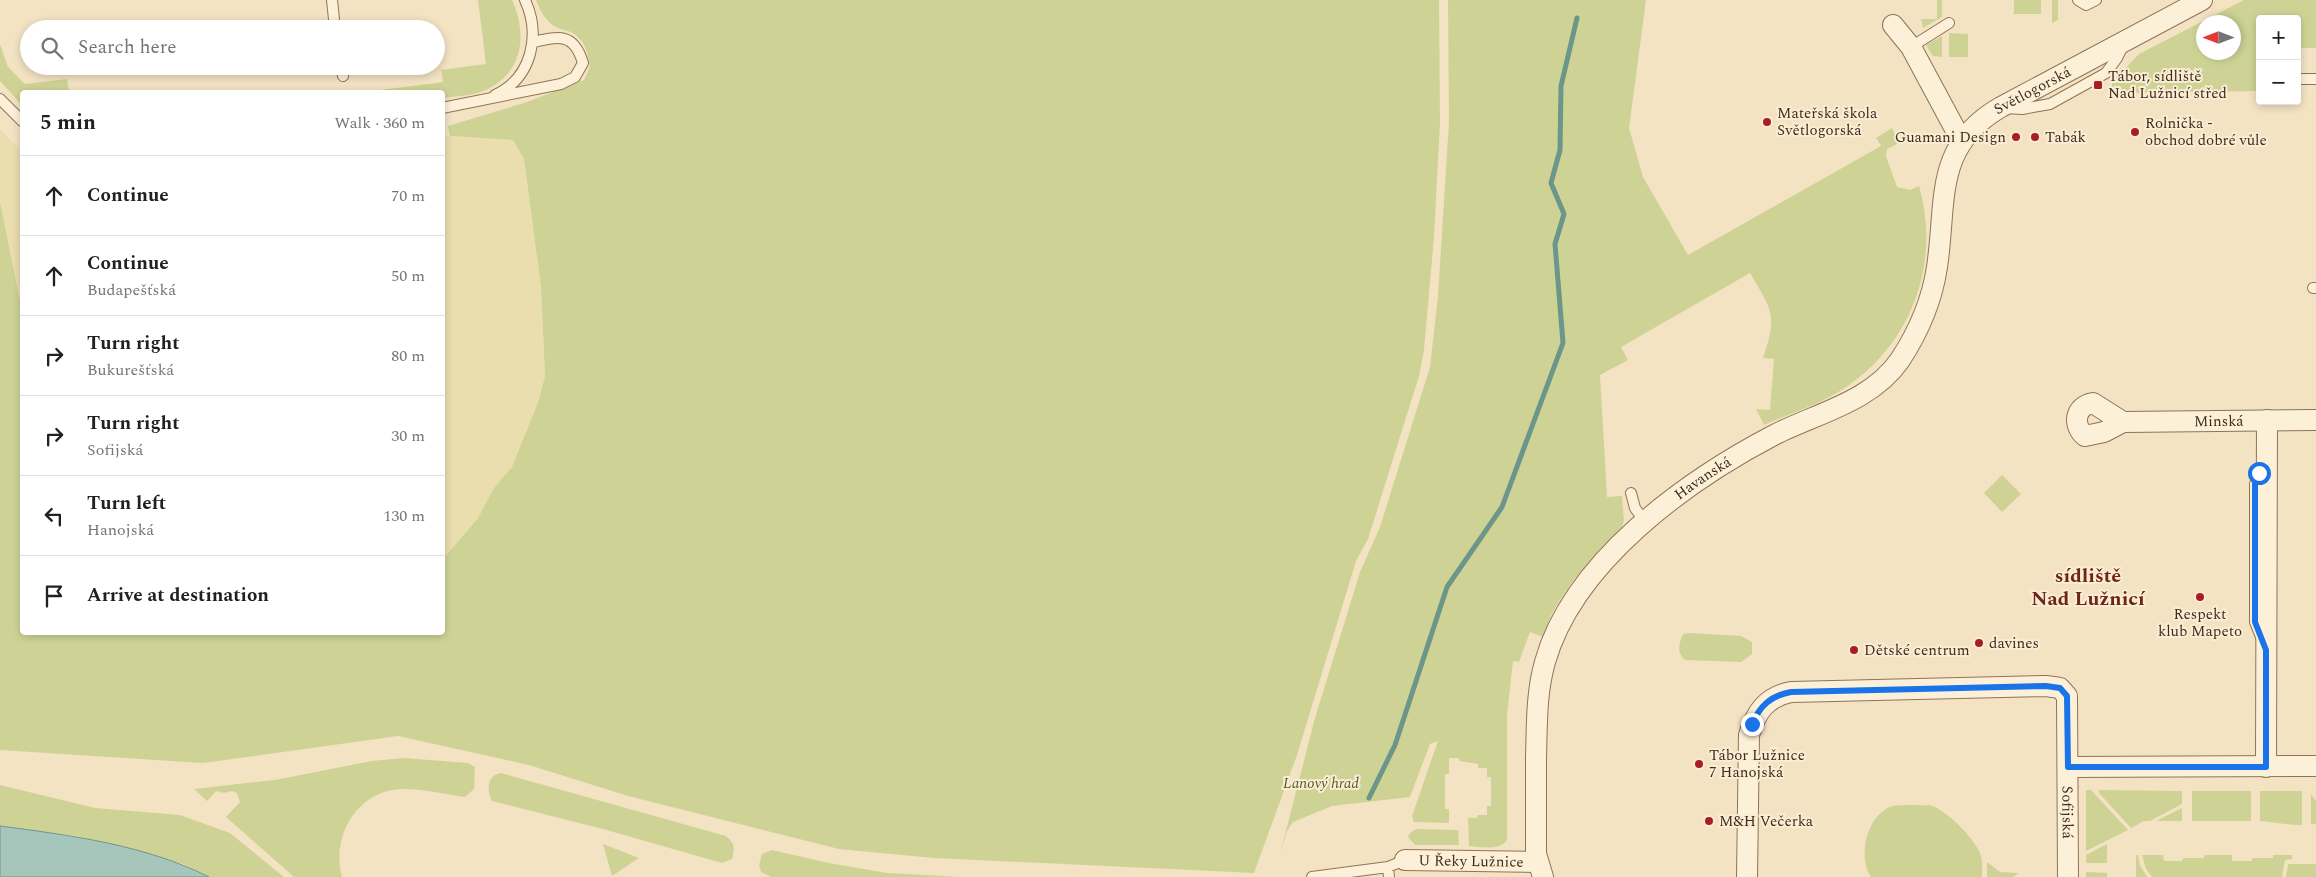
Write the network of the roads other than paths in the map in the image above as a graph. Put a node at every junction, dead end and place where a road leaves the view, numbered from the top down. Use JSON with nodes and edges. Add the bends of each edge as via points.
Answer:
{"nodes":[{"id":1,"x":332,"y":0,"type":"edge"},
{"id":2,"x":525,"y":0,"type":"edge"},
{"id":3,"x":2078,"y":0,"type":"edge"},
{"id":4,"x":2096,"y":0,"type":"edge"},
{"id":5,"x":2202,"y":0,"type":"edge"},
{"id":6,"x":335,"y":20,"type":"edge"},
{"id":7,"x":1949,"y":24,"type":"dead end"},
{"id":8,"x":1893,"y":25,"type":"dead end"},
{"id":9,"x":533,"y":42,"type":"junction"},
{"id":10,"x":1911,"y":47,"type":"junction"},
{"id":11,"x":2301,"y":79,"type":"edge"},
{"id":12,"x":2316,"y":79,"type":"edge"},
{"id":13,"x":0,"y":99,"type":"edge"},
{"id":14,"x":483,"y":101,"type":"junction"},
{"id":15,"x":445,"y":107,"type":"edge"},
{"id":16,"x":20,"y":119,"type":"edge"},
{"id":17,"x":1961,"y":140,"type":"junction"},
{"id":18,"x":2266,"y":420,"type":"junction"},
{"id":19,"x":2316,"y":420,"type":"edge"},
{"id":20,"x":2123,"y":422,"type":"dead end"},
{"id":21,"x":2259,"y":473,"type":"dead end"},
{"id":22,"x":1630,"y":493,"type":"dead end"},
{"id":23,"x":1645,"y":522,"type":"junction"},
{"id":24,"x":2266,"y":650,"type":"junction"},
{"id":25,"x":2316,"y":766,"type":"edge"},
{"id":26,"x":2068,"y":767,"type":"junction"},
{"id":27,"x":2266,"y":767,"type":"junction"},
{"id":28,"x":1394,"y":868,"type":"edge"},
{"id":29,"x":1540,"y":869,"type":"edge"},
{"id":30,"x":1312,"y":877,"type":"edge"},
{"id":31,"x":1747,"y":877,"type":"edge"},
{"id":32,"x":2068,"y":877,"type":"edge"}],
"edges":[{"from":1,"to":6,"type":"lane"},
{"from":2,"to":9,"type":"lane","via":[[530,11]]},
{"from":3,"to":4,"type":"lane","via":[[2086,5]]},
{"from":5,"to":17,"type":"street","name":"Světlogorská","via":[[2001,107],[1976,124]]},
{"from":7,"to":10,"type":"lane"},
{"from":8,"to":10,"type":"street"},
{"from":9,"to":14,"type":"lane","via":[[519,77],[504,91]]},
{"from":9,"to":14,"type":"lane","via":[[557,38],[569,40],[579,48],[583,63],[575,77],[561,84]]},
{"from":10,"to":17,"type":"street"},
{"from":11,"to":12,"type":"lane"},
{"from":13,"to":16,"type":"lane"},
{"from":14,"to":15,"type":"lane"},
{"from":17,"to":23,"type":"street","name":"Havanská","via":[[1946,180],[1937,267],[1929,304],[1899,362],[1880,382],[1857,398],[1743,452]]},
{"from":18,"to":19,"type":"street","name":"Minská"},
{"from":18,"to":20,"type":"street","name":"Minská"},
{"from":18,"to":24,"type":"street"},
{"from":21,"to":24,"type":"lane","via":[[2255,484],[2255,622]]},
{"from":22,"to":23,"type":"lane"},
{"from":23,"to":29,"type":"street","name":"Havanská","via":[[1610,552],[1572,603],[1551,643],[1538,697]]},
{"from":24,"to":27,"type":"street"},
{"from":25,"to":27,"type":"street"},
{"from":26,"to":27,"type":"street"},
{"from":26,"to":31,"type":"street","name":"Sofijská","via":[[2067,696],[2063,690],[2046,686],[1791,692],[1770,699],[1757,714],[1749,735]]},
{"from":26,"to":32,"type":"street","name":"Sofijská"},
{"from":28,"to":29,"type":"street","name":"U Řeky Lužnice"},
{"from":28,"to":30,"type":"lane"}]}
